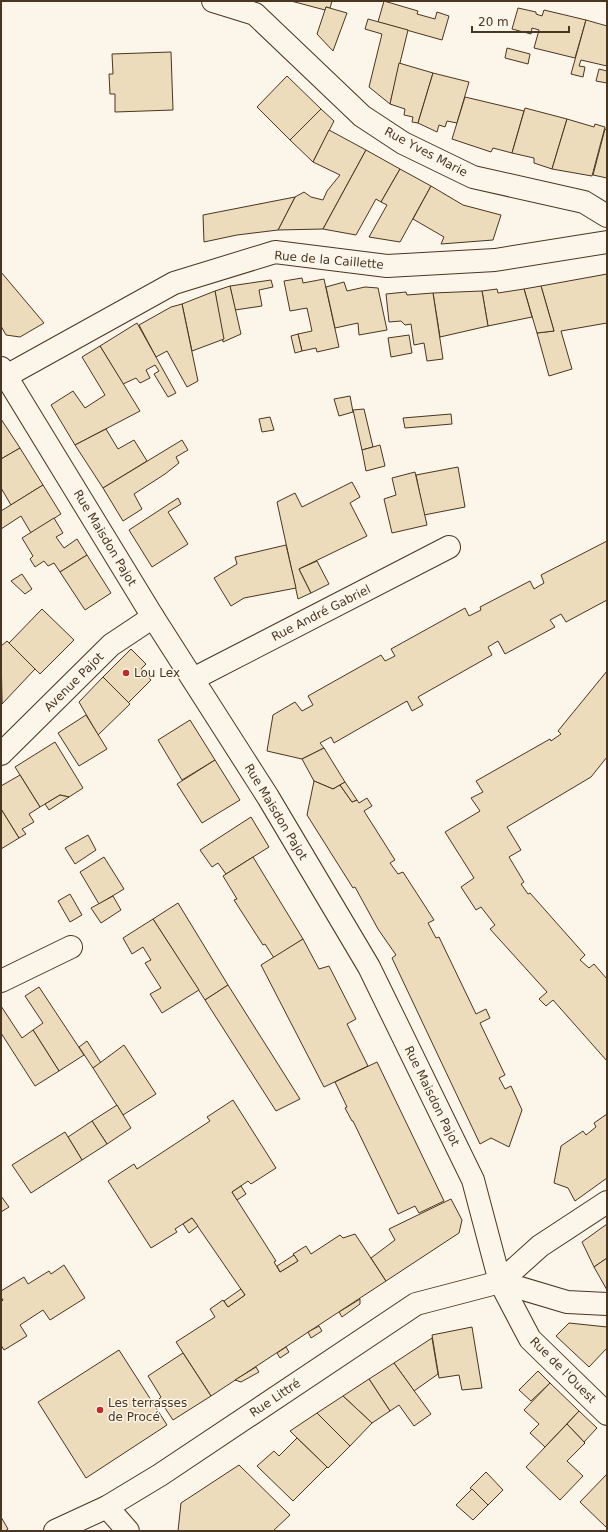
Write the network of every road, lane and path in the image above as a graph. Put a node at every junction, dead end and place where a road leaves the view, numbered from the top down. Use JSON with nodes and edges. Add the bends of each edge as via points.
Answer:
{"nodes":[{"id":1,"x":213,"y":1,"type":"edge"},
{"id":2,"x":607,"y":216,"type":"edge"},
{"id":3,"x":607,"y":242,"type":"edge"},
{"id":4,"x":3,"y":375,"type":"edge"},
{"id":5,"x":449,"y":547,"type":"dead end"},
{"id":6,"x":154,"y":617,"type":"junction"},
{"id":7,"x":193,"y":679,"type":"junction"},
{"id":8,"x":1,"y":754,"type":"edge"},
{"id":9,"x":71,"y":948,"type":"dead end"},
{"id":10,"x":1,"y":981,"type":"edge"},
{"id":11,"x":607,"y":1202,"type":"edge"},
{"id":12,"x":500,"y":1282,"type":"junction"},
{"id":13,"x":607,"y":1304,"type":"edge"},
{"id":14,"x":607,"y":1414,"type":"edge"},
{"id":15,"x":107,"y":1508,"type":"junction"},
{"id":16,"x":55,"y":1531,"type":"edge"},
{"id":17,"x":128,"y":1531,"type":"edge"}],
"edges":[{"from":1,"to":2,"type":"street","name":"Rue Yves Marie","via":[[255,14],[362,116],[403,143],[473,177],[584,202]]},
{"from":3,"to":4,"type":"street","name":"Rue de la Caillette","via":[[495,260],[387,266],[275,252],[174,283]]},
{"from":4,"to":6,"type":"street","name":"Rue Maisdon Pajot"},
{"from":5,"to":7,"type":"street","name":"Rue André Gabriel"},
{"from":6,"to":7,"type":"street","name":"Rue Maisdon Pajot"},
{"from":6,"to":8,"type":"street","name":"Avenue Pajot","via":[[111,645]]},
{"from":7,"to":12,"type":"street","name":"Rue Maisdon Pajot","via":[[268,797],[369,967],[473,1180]]},
{"from":9,"to":10,"type":"street"},
{"from":11,"to":12,"type":"street","via":[[540,1246]]},
{"from":12,"to":13,"type":"street","via":[[567,1302]]},
{"from":12,"to":14,"type":"street","name":"Rue de l'Ouest","via":[[530,1339]]},
{"from":12,"to":15,"type":"street","name":"Rue Littré","via":[[416,1304]]},
{"from":15,"to":16,"type":"street","name":"Rue Littré"},
{"from":15,"to":17,"type":"street"}]}
